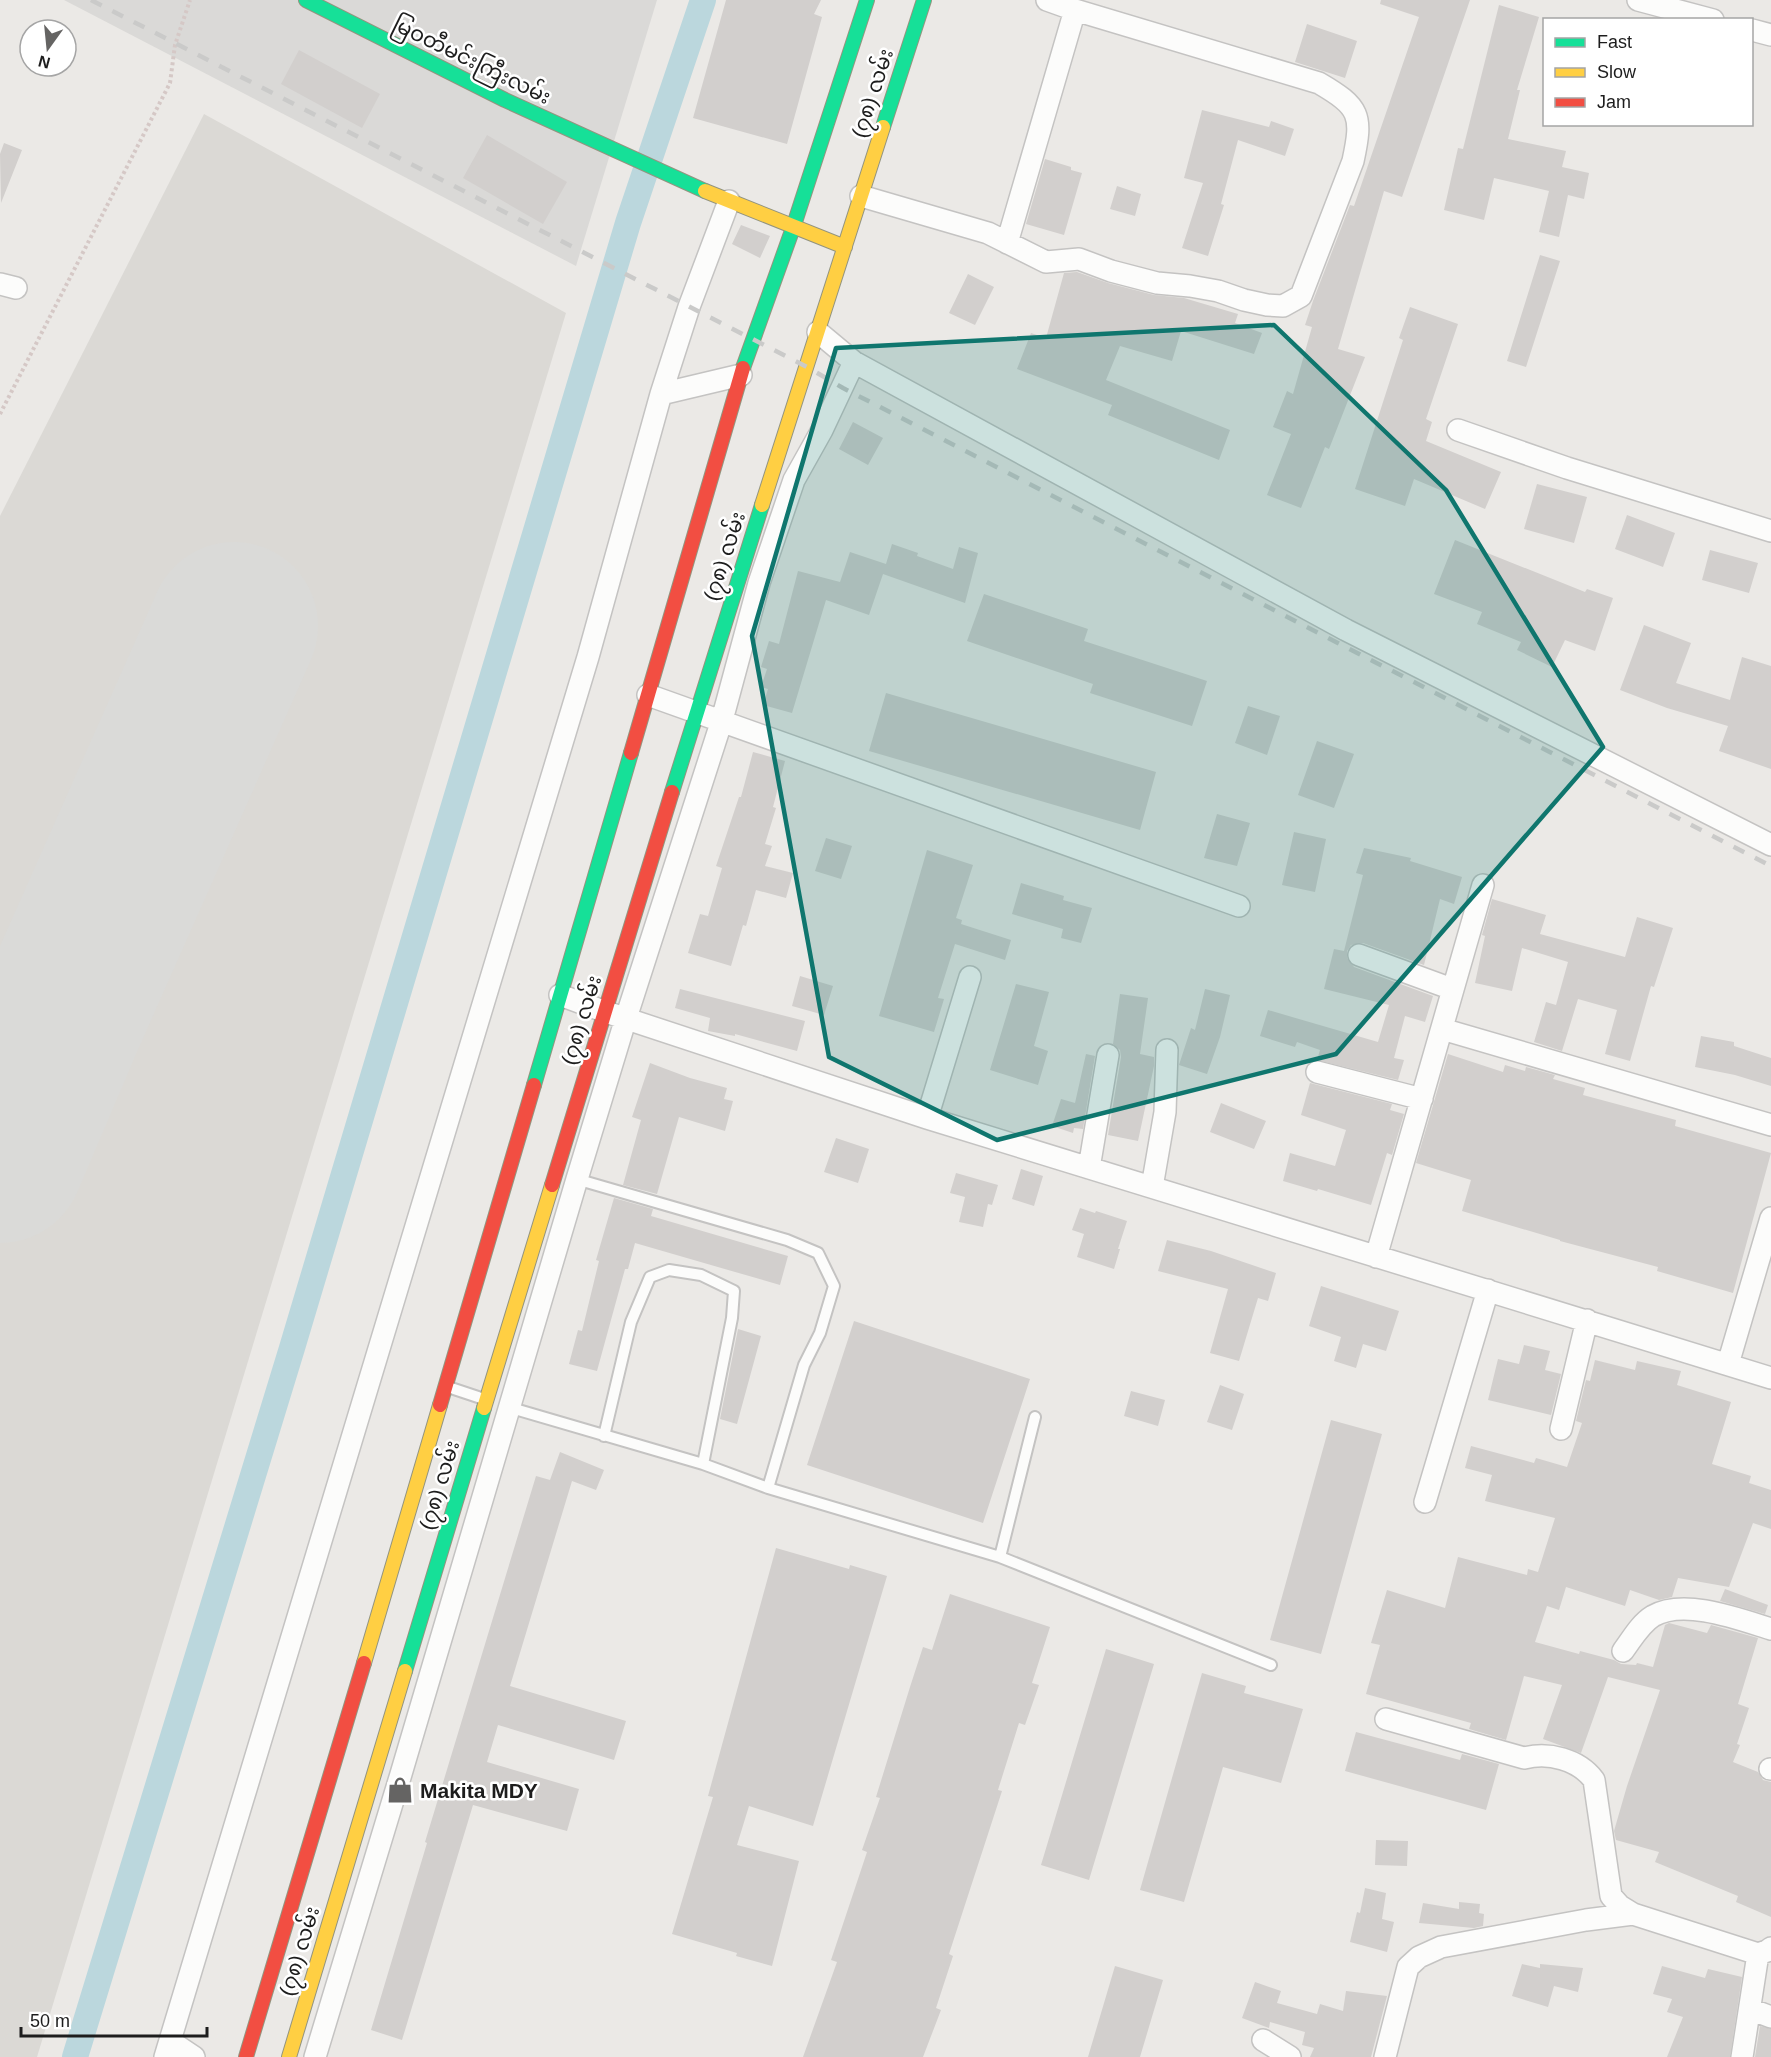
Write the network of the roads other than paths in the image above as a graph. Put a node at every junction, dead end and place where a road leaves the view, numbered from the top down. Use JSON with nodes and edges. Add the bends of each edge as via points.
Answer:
{"nodes":[{"id":1,"x":306,"y":0,"type":"edge"},
{"id":2,"x":867,"y":0,"type":"edge"},
{"id":3,"x":924,"y":0,"type":"edge"},
{"id":4,"x":1047,"y":0,"type":"edge"},
{"id":5,"x":1639,"y":0,"type":"edge"},
{"id":6,"x":1075,"y":10,"type":"junction"},
{"id":7,"x":1706,"y":18,"type":"edge"},
{"id":8,"x":1753,"y":30,"type":"edge"},
{"id":9,"x":1771,"y":35,"type":"edge"},
{"id":10,"x":861,"y":196,"type":"junction"},
{"id":11,"x":729,"y":201,"type":"junction"},
{"id":12,"x":793,"y":228,"type":"junction"},
{"id":13,"x":1007,"y":243,"type":"junction"},
{"id":14,"x":845,"y":247,"type":"junction"},
{"id":15,"x":818,"y":332,"type":"junction"},
{"id":16,"x":854,"y":362,"type":"junction"},
{"id":17,"x":741,"y":375,"type":"junction"},
{"id":18,"x":661,"y":394,"type":"junction"},
{"id":19,"x":1458,"y":430,"type":"dead end"},
{"id":20,"x":1771,"y":531,"type":"edge"},
{"id":21,"x":648,"y":695,"type":"junction"},
{"id":22,"x":696,"y":712,"type":"junction"},
{"id":23,"x":722,"y":720,"type":"junction"},
{"id":24,"x":1771,"y":845,"type":"edge"},
{"id":25,"x":1483,"y":885,"type":"dead end"},
{"id":26,"x":1239,"y":906,"type":"dead end"},
{"id":27,"x":1359,"y":955,"type":"dead end"},
{"id":28,"x":970,"y":977,"type":"dead end"},
{"id":29,"x":1452,"y":989,"type":"junction"},
{"id":30,"x":560,"y":995,"type":"junction"},
{"id":31,"x":606,"y":1012,"type":"junction"},
{"id":32,"x":626,"y":1018,"type":"junction"},
{"id":33,"x":1442,"y":1029,"type":"junction"},
{"id":34,"x":1167,"y":1050,"type":"dead end"},
{"id":35,"x":1108,"y":1055,"type":"dead end"},
{"id":36,"x":1317,"y":1072,"type":"dead end"},
{"id":37,"x":1422,"y":1099,"type":"junction"},
{"id":38,"x":927,"y":1118,"type":"junction"},
{"id":39,"x":1771,"y":1125,"type":"edge"},
{"id":40,"x":1089,"y":1168,"type":"junction"},
{"id":41,"x":555,"y":1173,"type":"junction"},
{"id":42,"x":577,"y":1179,"type":"junction"},
{"id":43,"x":1152,"y":1187,"type":"junction"},
{"id":44,"x":1771,"y":1218,"type":"edge"},
{"id":45,"x":1376,"y":1257,"type":"junction"},
{"id":46,"x":1488,"y":1290,"type":"junction"},
{"id":47,"x":1587,"y":1320,"type":"junction"},
{"id":48,"x":1728,"y":1364,"type":"junction"},
{"id":49,"x":1771,"y":1378,"type":"edge"},
{"id":50,"x":446,"y":1386,"type":"junction"},
{"id":51,"x":487,"y":1400,"type":"junction"},
{"id":52,"x":510,"y":1407,"type":"junction"},
{"id":53,"x":1035,"y":1417,"type":"dead end"},
{"id":54,"x":1561,"y":1429,"type":"dead end"},
{"id":55,"x":604,"y":1436,"type":"junction"},
{"id":56,"x":703,"y":1464,"type":"junction"},
{"id":57,"x":768,"y":1488,"type":"junction"},
{"id":58,"x":1425,"y":1502,"type":"dead end"},
{"id":59,"x":1000,"y":1557,"type":"junction"},
{"id":60,"x":1771,"y":1629,"type":"edge"},
{"id":61,"x":1623,"y":1651,"type":"dead end"},
{"id":62,"x":1271,"y":1665,"type":"dead end"},
{"id":63,"x":1386,"y":1719,"type":"dead end"},
{"id":64,"x":1633,"y":1914,"type":"junction"},
{"id":65,"x":1764,"y":1951,"type":"edge"},
{"id":66,"x":1750,"y":2009,"type":"junction"},
{"id":67,"x":1771,"y":2017,"type":"edge"},
{"id":68,"x":1263,"y":2040,"type":"dead end"},
{"id":69,"x":168,"y":2049,"type":"edge"},
{"id":70,"x":194,"y":2057,"type":"edge"},
{"id":71,"x":246,"y":2057,"type":"edge"},
{"id":72,"x":289,"y":2057,"type":"edge"},
{"id":73,"x":315,"y":2057,"type":"edge"},
{"id":74,"x":1290,"y":2057,"type":"edge"},
{"id":75,"x":1385,"y":2057,"type":"edge"},
{"id":76,"x":1742,"y":2057,"type":"edge"}],
"edges":[{"from":1,"to":11,"type":"main road","name":"မြဝတီမင်းကြီးလမ်း","via":[[636,162]]},
{"from":2,"to":12,"type":"main road","name":"(၇၈) လမ်း"},
{"from":3,"to":10,"type":"main road","name":"(၇၈) လမ်း"},
{"from":4,"to":6,"type":"street"},
{"from":5,"to":7,"type":"street"},
{"from":6,"to":13,"type":"street"},
{"from":6,"to":13,"type":"street","via":[[1319,84],[1342,97],[1355,111],[1358,138],[1353,161],[1301,296],[1283,306],[1199,287],[1157,284],[1079,260],[1046,262]]},
{"from":8,"to":9,"type":"street"},
{"from":10,"to":13,"type":"street","via":[[988,233]]},
{"from":10,"to":14,"type":"main road","name":"(၇၈) လမ်း"},
{"from":11,"to":12,"type":"main road","name":"မြဝတီမင်းကြီးလမ်း"},
{"from":11,"to":18,"type":"street"},
{"from":12,"to":14,"type":"main road","name":"မြဝတီမင်းကြီးလမ်း"},
{"from":12,"to":17,"type":"main road","name":"(၇၈) လမ်း"},
{"from":14,"to":15,"type":"main road","name":"(၇၈) လမ်း"},
{"from":15,"to":16,"type":"street"},
{"from":15,"to":22,"type":"main road","name":"(၇၈) လမ်း"},
{"from":16,"to":23,"type":"street","via":[[794,480],[759,583]]},
{"from":16,"to":24,"type":"street","via":[[1346,630]]},
{"from":17,"to":18,"type":"street"},
{"from":17,"to":21,"type":"main road","name":"(၇၈) လမ်း"},
{"from":18,"to":69,"type":"street","via":[[588,657]]},
{"from":19,"to":20,"type":"street"},
{"from":21,"to":22,"type":"street"},
{"from":21,"to":30,"type":"main road","name":"(၇၈) လမ်း"},
{"from":22,"to":23,"type":"street"},
{"from":22,"to":31,"type":"main road","name":"(၇၈) လမ်း"},
{"from":23,"to":26,"type":"street"},
{"from":23,"to":32,"type":"street"},
{"from":25,"to":29,"type":"street"},
{"from":27,"to":29,"type":"street"},
{"from":28,"to":38,"type":"street"},
{"from":29,"to":33,"type":"street"},
{"from":30,"to":31,"type":"street"},
{"from":30,"to":50,"type":"main road","name":"(၇၈) လမ်း"},
{"from":31,"to":32,"type":"street"},
{"from":31,"to":41,"type":"main road","name":"(၇၈) လမ်း"},
{"from":32,"to":38,"type":"street"},
{"from":32,"to":42,"type":"street"},
{"from":33,"to":37,"type":"street"},
{"from":33,"to":39,"type":"street"},
{"from":34,"to":43,"type":"street","via":[[1165,1112]]},
{"from":35,"to":40,"type":"street"},
{"from":36,"to":37,"type":"street"},
{"from":37,"to":45,"type":"street"},
{"from":38,"to":40,"type":"street"},
{"from":40,"to":43,"type":"street"},
{"from":41,"to":42,"type":"lane"},
{"from":41,"to":51,"type":"main road","name":"(၇၈) လမ်း"},
{"from":42,"to":52,"type":"street"},
{"from":42,"to":57,"type":"lane","via":[[787,1240],[818,1253],[834,1286],[820,1333],[804,1365]]},
{"from":43,"to":45,"type":"street"},
{"from":44,"to":48,"type":"street"},
{"from":45,"to":46,"type":"street"},
{"from":46,"to":47,"type":"street"},
{"from":46,"to":58,"type":"street"},
{"from":47,"to":48,"type":"street"},
{"from":47,"to":54,"type":"street"},
{"from":48,"to":49,"type":"street"},
{"from":50,"to":51,"type":"lane"},
{"from":50,"to":71,"type":"main road","name":"(၇၈) လမ်း"},
{"from":51,"to":52,"type":"lane"},
{"from":51,"to":72,"type":"main road","name":"(၇၈) လမ်း"},
{"from":52,"to":55,"type":"lane"},
{"from":52,"to":73,"type":"street"},
{"from":53,"to":59,"type":"lane"},
{"from":55,"to":56,"type":"lane"},
{"from":55,"to":56,"type":"lane","via":[[631,1322],[650,1277],[669,1270],[701,1275],[734,1291]]},
{"from":56,"to":57,"type":"lane"},
{"from":57,"to":59,"type":"lane"},
{"from":59,"to":62,"type":"lane"},
{"from":60,"to":61,"type":"street","via":[[1721,1614],[1668,1610],[1640,1627]]},
{"from":63,"to":64,"type":"street","via":[[1524,1758],[1547,1754],[1588,1772],[1596,1789],[1611,1896]]},
{"from":64,"to":65,"type":"street"},
{"from":64,"to":75,"type":"street","via":[[1441,1947],[1419,1957],[1408,1967]]},
{"from":65,"to":66,"type":"street"},
{"from":66,"to":67,"type":"street"},
{"from":66,"to":76,"type":"street"},
{"from":68,"to":74,"type":"street"},
{"from":69,"to":70,"type":"street"}]}
